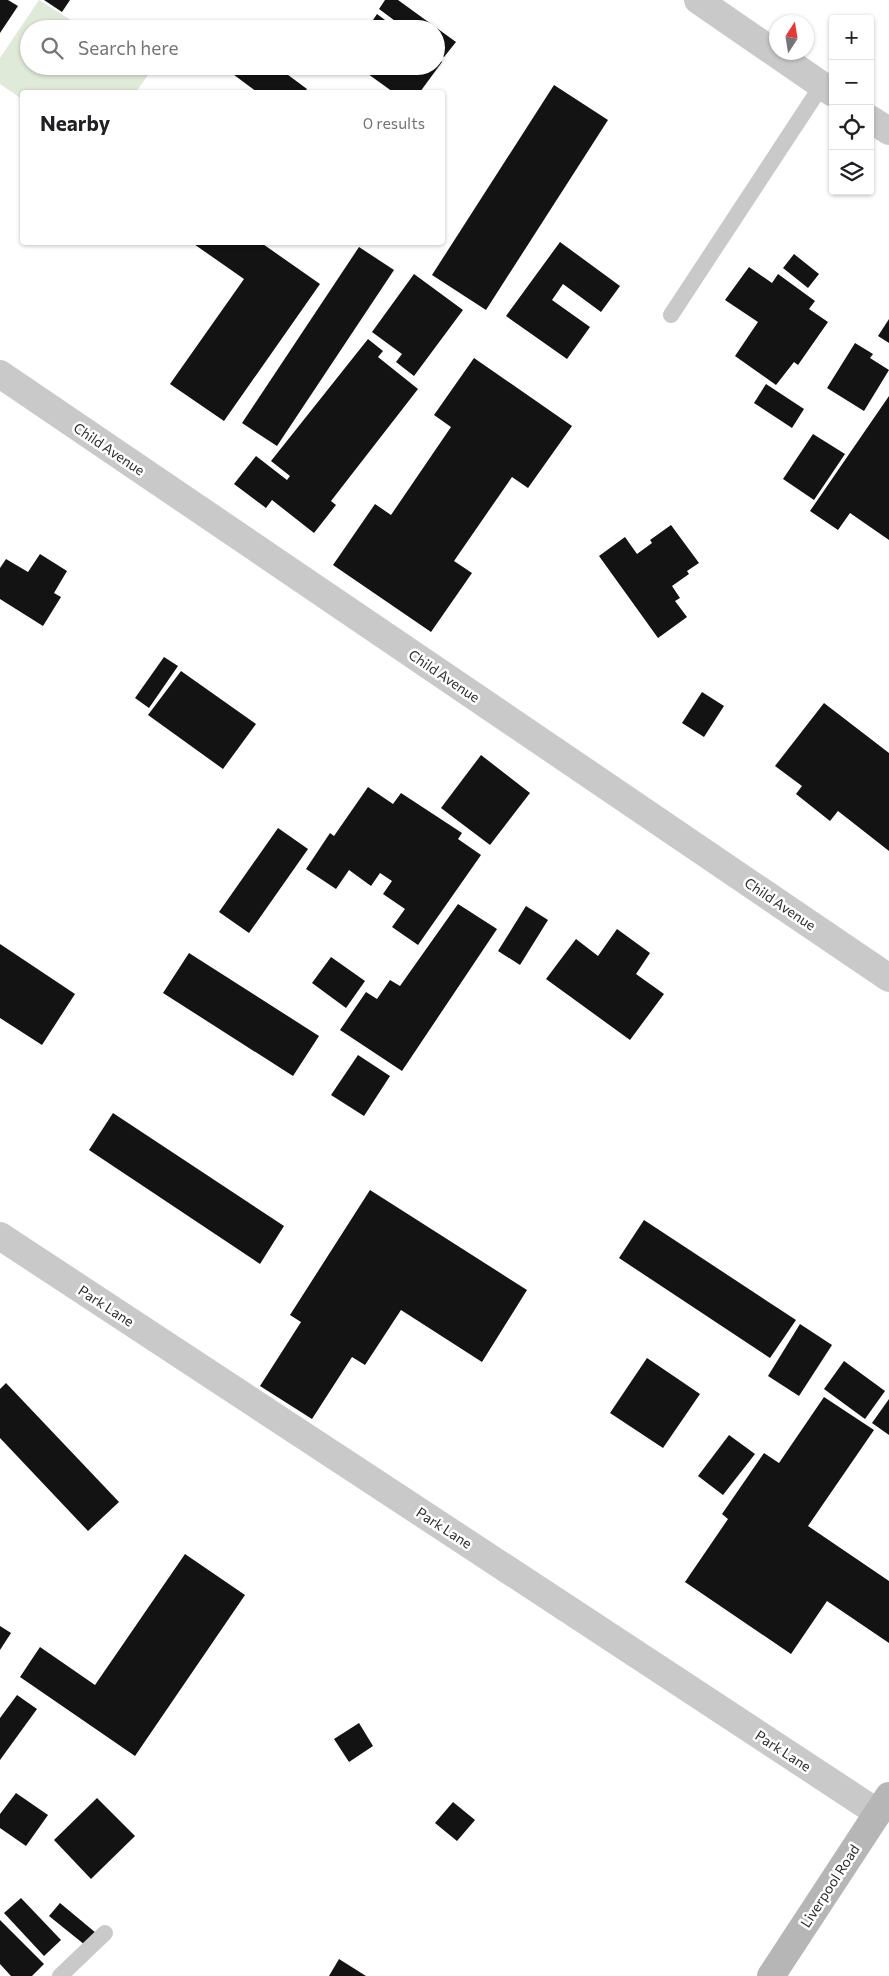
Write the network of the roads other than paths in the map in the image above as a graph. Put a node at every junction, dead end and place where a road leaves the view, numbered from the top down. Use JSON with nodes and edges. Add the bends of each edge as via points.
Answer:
{"nodes":[{"id":1,"x":698,"y":0,"type":"edge"},
{"id":2,"x":827,"y":89,"type":"edge"},
{"id":3,"x":874,"y":121,"type":"edge"},
{"id":4,"x":889,"y":132,"type":"edge"},
{"id":5,"x":671,"y":315,"type":"dead end"},
{"id":6,"x":0,"y":374,"type":"edge"},
{"id":7,"x":889,"y":978,"type":"edge"},
{"id":8,"x":0,"y":1236,"type":"edge"},
{"id":9,"x":885,"y":1810,"type":"edge"},
{"id":10,"x":105,"y":1932,"type":"dead end"},
{"id":11,"x":60,"y":1976,"type":"edge"},
{"id":12,"x":771,"y":1976,"type":"edge"}],
"edges":[{"from":1,"to":2,"type":"street"},
{"from":2,"to":5,"type":"lane"},
{"from":3,"to":4,"type":"street"},
{"from":6,"to":7,"type":"street","name":"Child Avenue"},
{"from":8,"to":9,"type":"street","name":"Park Lane"},
{"from":9,"to":12,"type":"main road","name":"Liverpool Road"},
{"from":10,"to":11,"type":"lane"}]}
